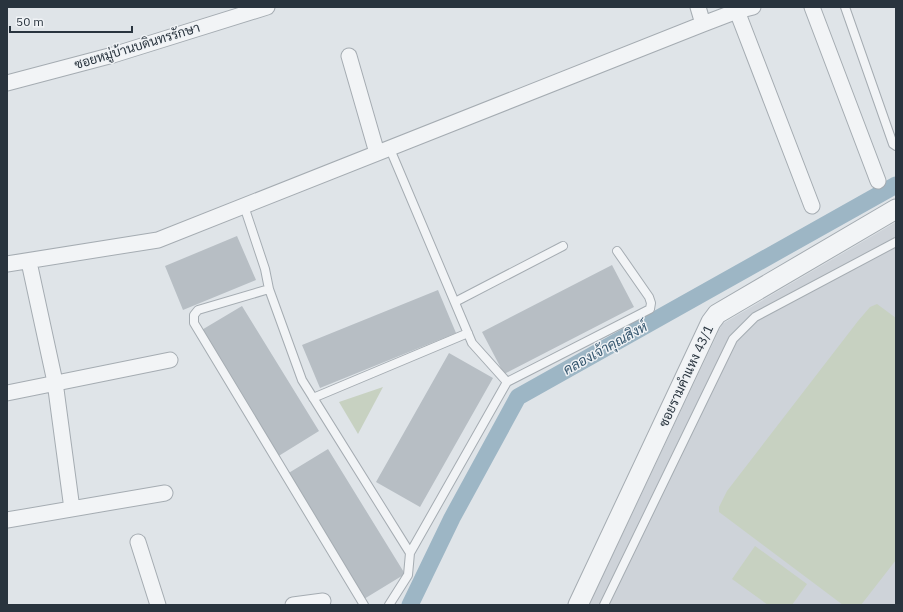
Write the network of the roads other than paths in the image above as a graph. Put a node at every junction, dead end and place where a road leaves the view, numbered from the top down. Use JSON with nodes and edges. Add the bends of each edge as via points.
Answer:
{"nodes":[{"id":1,"x":267,"y":7,"type":"edge"},
{"id":2,"x":698,"y":7,"type":"edge"},
{"id":3,"x":753,"y":7,"type":"edge"},
{"id":4,"x":812,"y":7,"type":"edge"},
{"id":5,"x":845,"y":7,"type":"edge"},
{"id":6,"x":737,"y":11,"type":"junction"},
{"id":7,"x":703,"y":24,"type":"junction"},
{"id":8,"x":349,"y":56,"type":"dead end"},
{"id":9,"x":7,"y":83,"type":"edge"},
{"id":10,"x":896,"y":146,"type":"edge"},
{"id":11,"x":384,"y":151,"type":"junction"},
{"id":12,"x":878,"y":181,"type":"dead end"},
{"id":13,"x":244,"y":206,"type":"junction"},
{"id":14,"x":812,"y":206,"type":"dead end"},
{"id":15,"x":896,"y":209,"type":"edge"},
{"id":16,"x":896,"y":242,"type":"edge"},
{"id":17,"x":563,"y":246,"type":"dead end"},
{"id":18,"x":616,"y":251,"type":"dead end"},
{"id":19,"x":29,"y":262,"type":"junction"},
{"id":20,"x":7,"y":264,"type":"edge"},
{"id":21,"x":269,"y":289,"type":"junction"},
{"id":22,"x":454,"y":302,"type":"junction"},
{"id":23,"x":468,"y":333,"type":"junction"},
{"id":24,"x":170,"y":360,"type":"dead end"},
{"id":25,"x":55,"y":382,"type":"junction"},
{"id":26,"x":506,"y":382,"type":"junction"},
{"id":27,"x":7,"y":393,"type":"edge"},
{"id":28,"x":314,"y":398,"type":"junction"},
{"id":29,"x":165,"y":493,"type":"dead end"},
{"id":30,"x":72,"y":509,"type":"junction"},
{"id":31,"x":7,"y":520,"type":"edge"},
{"id":32,"x":138,"y":542,"type":"dead end"},
{"id":33,"x":410,"y":553,"type":"junction"},
{"id":34,"x":322,"y":601,"type":"dead end"},
{"id":35,"x":158,"y":605,"type":"edge"},
{"id":36,"x":292,"y":605,"type":"edge"},
{"id":37,"x":364,"y":605,"type":"edge"},
{"id":38,"x":390,"y":605,"type":"edge"},
{"id":39,"x":578,"y":605,"type":"edge"},
{"id":40,"x":604,"y":605,"type":"edge"}],
"edges":[{"from":1,"to":9,"type":"street","name":"ซอยหมู่บ้านบดินทรรักษา","via":[[113,55]]},
{"from":2,"to":7,"type":"street"},
{"from":3,"to":6,"type":"street"},
{"from":4,"to":12,"type":"street"},
{"from":5,"to":10,"type":"lane","via":[[893,144]]},
{"from":6,"to":7,"type":"street"},
{"from":6,"to":14,"type":"street"},
{"from":7,"to":11,"type":"street"},
{"from":8,"to":11,"type":"street"},
{"from":11,"to":13,"type":"street"},
{"from":11,"to":22,"type":"lane"},
{"from":13,"to":19,"type":"street","via":[[158,240]]},
{"from":13,"to":21,"type":"lane"},
{"from":15,"to":39,"type":"street","name":"ซอยรามคำแหง 43/1","via":[[717,314]]},
{"from":16,"to":40,"type":"lane","via":[[755,317],[733,339]]},
{"from":17,"to":22,"type":"lane"},
{"from":18,"to":26,"type":"lane","via":[[649,298],[650,309]]},
{"from":19,"to":20,"type":"street"},
{"from":19,"to":25,"type":"street"},
{"from":21,"to":28,"type":"lane","via":[[302,380]]},
{"from":21,"to":37,"type":"lane","via":[[198,310],[194,315],[194,323]]},
{"from":22,"to":23,"type":"lane"},
{"from":23,"to":26,"type":"lane","via":[[472,343]]},
{"from":23,"to":28,"type":"lane"},
{"from":24,"to":25,"type":"street"},
{"from":25,"to":27,"type":"street"},
{"from":25,"to":30,"type":"street"},
{"from":26,"to":33,"type":"lane"},
{"from":28,"to":33,"type":"lane"},
{"from":29,"to":30,"type":"street"},
{"from":30,"to":31,"type":"street"},
{"from":32,"to":35,"type":"street"},
{"from":33,"to":38,"type":"lane","via":[[408,575]]},
{"from":34,"to":36,"type":"street"}]}
